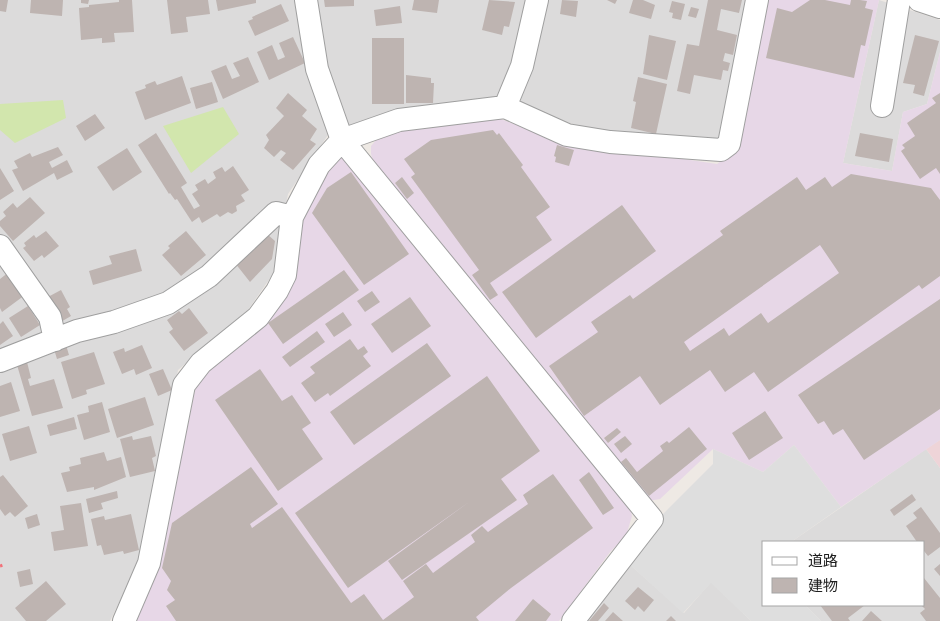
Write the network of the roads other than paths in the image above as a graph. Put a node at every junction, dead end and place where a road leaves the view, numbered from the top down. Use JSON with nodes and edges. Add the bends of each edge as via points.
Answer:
{"nodes":[{"id":1,"x":306,"y":0,"type":"edge"},
{"id":2,"x":536,"y":0,"type":"edge"},
{"id":3,"x":756,"y":0,"type":"edge"},
{"id":4,"x":899,"y":0,"type":"edge"},
{"id":5,"x":919,"y":0,"type":"edge"},
{"id":6,"x":940,"y":7,"type":"edge"},
{"id":7,"x":882,"y":106,"type":"dead end"},
{"id":8,"x":505,"y":107,"type":"junction"},
{"id":9,"x":342,"y":140,"type":"junction"},
{"id":10,"x":292,"y":217,"type":"junction"},
{"id":11,"x":0,"y":246,"type":"edge"},
{"id":12,"x":55,"y":340,"type":"junction"},
{"id":13,"x":0,"y":361,"type":"edge"},
{"id":14,"x":124,"y":621,"type":"edge"},
{"id":15,"x":572,"y":621,"type":"edge"}],
"edges":[{"from":1,"to":9,"type":"street","via":[[317,69]]},
{"from":2,"to":8,"type":"street","via":[[522,66]]},
{"from":3,"to":8,"type":"street","via":[[729,144],[721,150],[610,142],[567,135]]},
{"from":4,"to":7,"type":"street"},
{"from":5,"to":6,"type":"street"},
{"from":8,"to":9,"type":"street","via":[[399,120]]},
{"from":9,"to":10,"type":"street","via":[[319,165]]},
{"from":9,"to":15,"type":"street","via":[[652,519]]},
{"from":10,"to":12,"type":"street","via":[[276,213],[208,276],[168,303]]},
{"from":10,"to":14,"type":"street","via":[[285,275],[277,292],[258,317],[201,363],[184,385],[149,563]]},
{"from":11,"to":12,"type":"street","via":[[50,317]]},
{"from":12,"to":13,"type":"street"}]}
